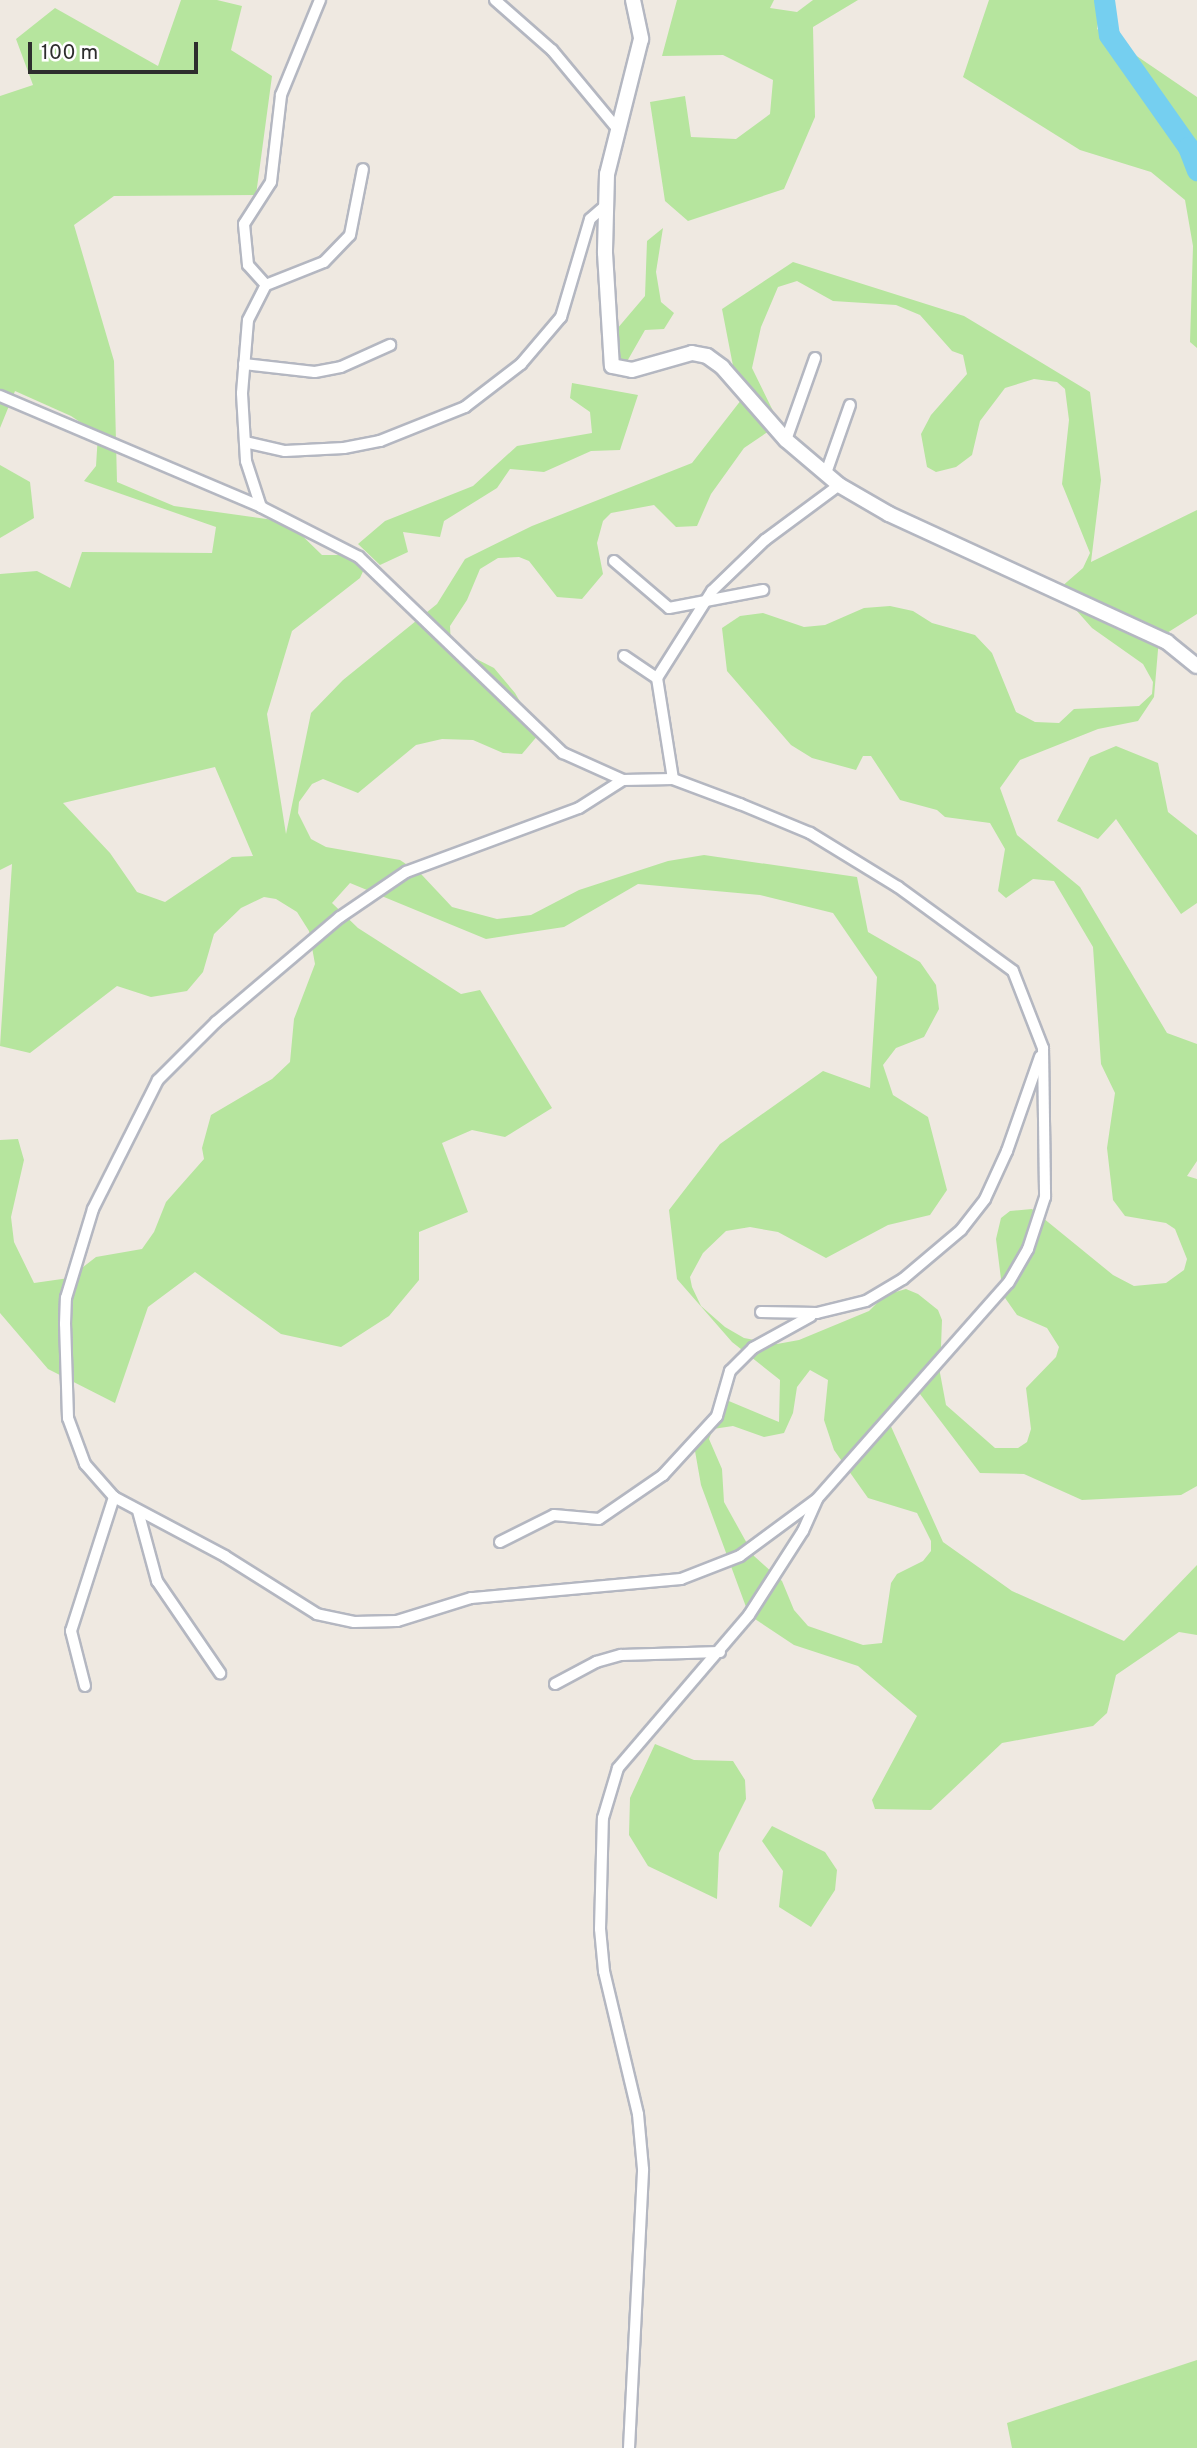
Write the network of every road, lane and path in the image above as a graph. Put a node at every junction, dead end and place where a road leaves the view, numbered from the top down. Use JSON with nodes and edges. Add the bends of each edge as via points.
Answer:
{"nodes":[{"id":1,"x":320,"y":0,"type":"edge"},
{"id":2,"x":495,"y":0,"type":"edge"},
{"id":3,"x":633,"y":0,"type":"edge"},
{"id":4,"x":616,"y":127,"type":"junction"},
{"id":5,"x":363,"y":169,"type":"dead end"},
{"id":6,"x":607,"y":204,"type":"junction"},
{"id":7,"x":266,"y":285,"type":"junction"},
{"id":8,"x":390,"y":345,"type":"dead end"},
{"id":9,"x":815,"y":358,"type":"dead end"},
{"id":10,"x":244,"y":365,"type":"junction"},
{"id":11,"x":0,"y":396,"type":"edge"},
{"id":12,"x":850,"y":405,"type":"dead end"},
{"id":13,"x":786,"y":440,"type":"junction"},
{"id":14,"x":245,"y":442,"type":"junction"},
{"id":15,"x":826,"y":473,"type":"junction"},
{"id":16,"x":839,"y":485,"type":"junction"},
{"id":17,"x":261,"y":507,"type":"junction"},
{"id":18,"x":614,"y":561,"type":"dead end"},
{"id":19,"x":763,"y":590,"type":"dead end"},
{"id":20,"x":702,"y":604,"type":"junction"},
{"id":21,"x":624,"y":656,"type":"dead end"},
{"id":22,"x":1197,"y":666,"type":"edge"},
{"id":23,"x":657,"y":678,"type":"junction"},
{"id":24,"x":673,"y":779,"type":"junction"},
{"id":25,"x":623,"y":780,"type":"junction"},
{"id":26,"x":1043,"y":1048,"type":"junction"},
{"id":27,"x":761,"y":1312,"type":"dead end"},
{"id":28,"x":817,"y":1313,"type":"junction"},
{"id":29,"x":114,"y":1497,"type":"junction"},
{"id":30,"x":817,"y":1499,"type":"junction"},
{"id":31,"x":138,"y":1511,"type":"junction"},
{"id":32,"x":500,"y":1542,"type":"dead end"},
{"id":33,"x":720,"y":1652,"type":"junction"},
{"id":34,"x":220,"y":1673,"type":"dead end"},
{"id":35,"x":555,"y":1684,"type":"dead end"},
{"id":36,"x":85,"y":1686,"type":"dead end"},
{"id":37,"x":629,"y":2448,"type":"edge"}],
"edges":[{"from":1,"to":7,"type":"street","via":[[281,95],[271,182],[244,224],[247,265]]},
{"from":2,"to":4,"type":"street","via":[[552,50]]},
{"from":3,"to":4,"type":"street","via":[[641,39]]},
{"from":4,"to":6,"type":"street"},
{"from":5,"to":7,"type":"street","via":[[356,218],[339,250],[324,262]]},
{"from":6,"to":13,"type":"street","via":[[607,335],[612,366],[632,370],[692,353],[707,356]]},
{"from":6,"to":14,"type":"street","via":[[590,219],[561,317],[521,364],[465,407],[380,441],[344,448],[285,451]]},
{"from":7,"to":10,"type":"street","via":[[248,320]]},
{"from":8,"to":10,"type":"street","via":[[341,367],[315,372]]},
{"from":9,"to":13,"type":"street"},
{"from":10,"to":14,"type":"street"},
{"from":11,"to":17,"type":"street"},
{"from":12,"to":15,"type":"street"},
{"from":13,"to":15,"type":"street"},
{"from":14,"to":17,"type":"street","via":[[250,484]]},
{"from":15,"to":16,"type":"street"},
{"from":16,"to":20,"type":"street","via":[[765,540]]},
{"from":16,"to":22,"type":"street","via":[[888,514],[1167,642]]},
{"from":17,"to":25,"type":"street","via":[[359,557],[480,671],[544,739],[562,753]]},
{"from":18,"to":20,"type":"street","via":[[669,608]]},
{"from":19,"to":20,"type":"street"},
{"from":20,"to":23,"type":"street"},
{"from":21,"to":23,"type":"street"},
{"from":23,"to":24,"type":"street"},
{"from":24,"to":25,"type":"street"},
{"from":24,"to":26,"type":"street","via":[[810,833],[898,887],[1013,971]]},
{"from":25,"to":29,"type":"street","via":[[579,808],[406,872],[372,893],[216,1022],[158,1080],[93,1209],[66,1298],[68,1418],[85,1465]]},
{"from":26,"to":28,"type":"street","via":[[1007,1151],[975,1213],[903,1279],[866,1301]]},
{"from":26,"to":30,"type":"street","via":[[1045,1197],[1028,1249],[1009,1283]]},
{"from":27,"to":28,"type":"street"},
{"from":28,"to":32,"type":"street","via":[[753,1348],[730,1371],[717,1416],[663,1475],[599,1519],[554,1515]]},
{"from":29,"to":31,"type":"street"},
{"from":29,"to":36,"type":"street","via":[[71,1631]]},
{"from":30,"to":31,"type":"street","via":[[762,1542],[699,1574],[642,1585],[471,1598],[422,1615],[377,1622],[317,1614],[225,1556]]},
{"from":30,"to":33,"type":"street","via":[[803,1531]]},
{"from":31,"to":34,"type":"street","via":[[157,1581]]},
{"from":33,"to":35,"type":"street","via":[[621,1656],[596,1662]]},
{"from":33,"to":37,"type":"street","via":[[618,1768],[603,1818],[600,1929],[604,1971],[638,2114],[643,2169]]}]}
